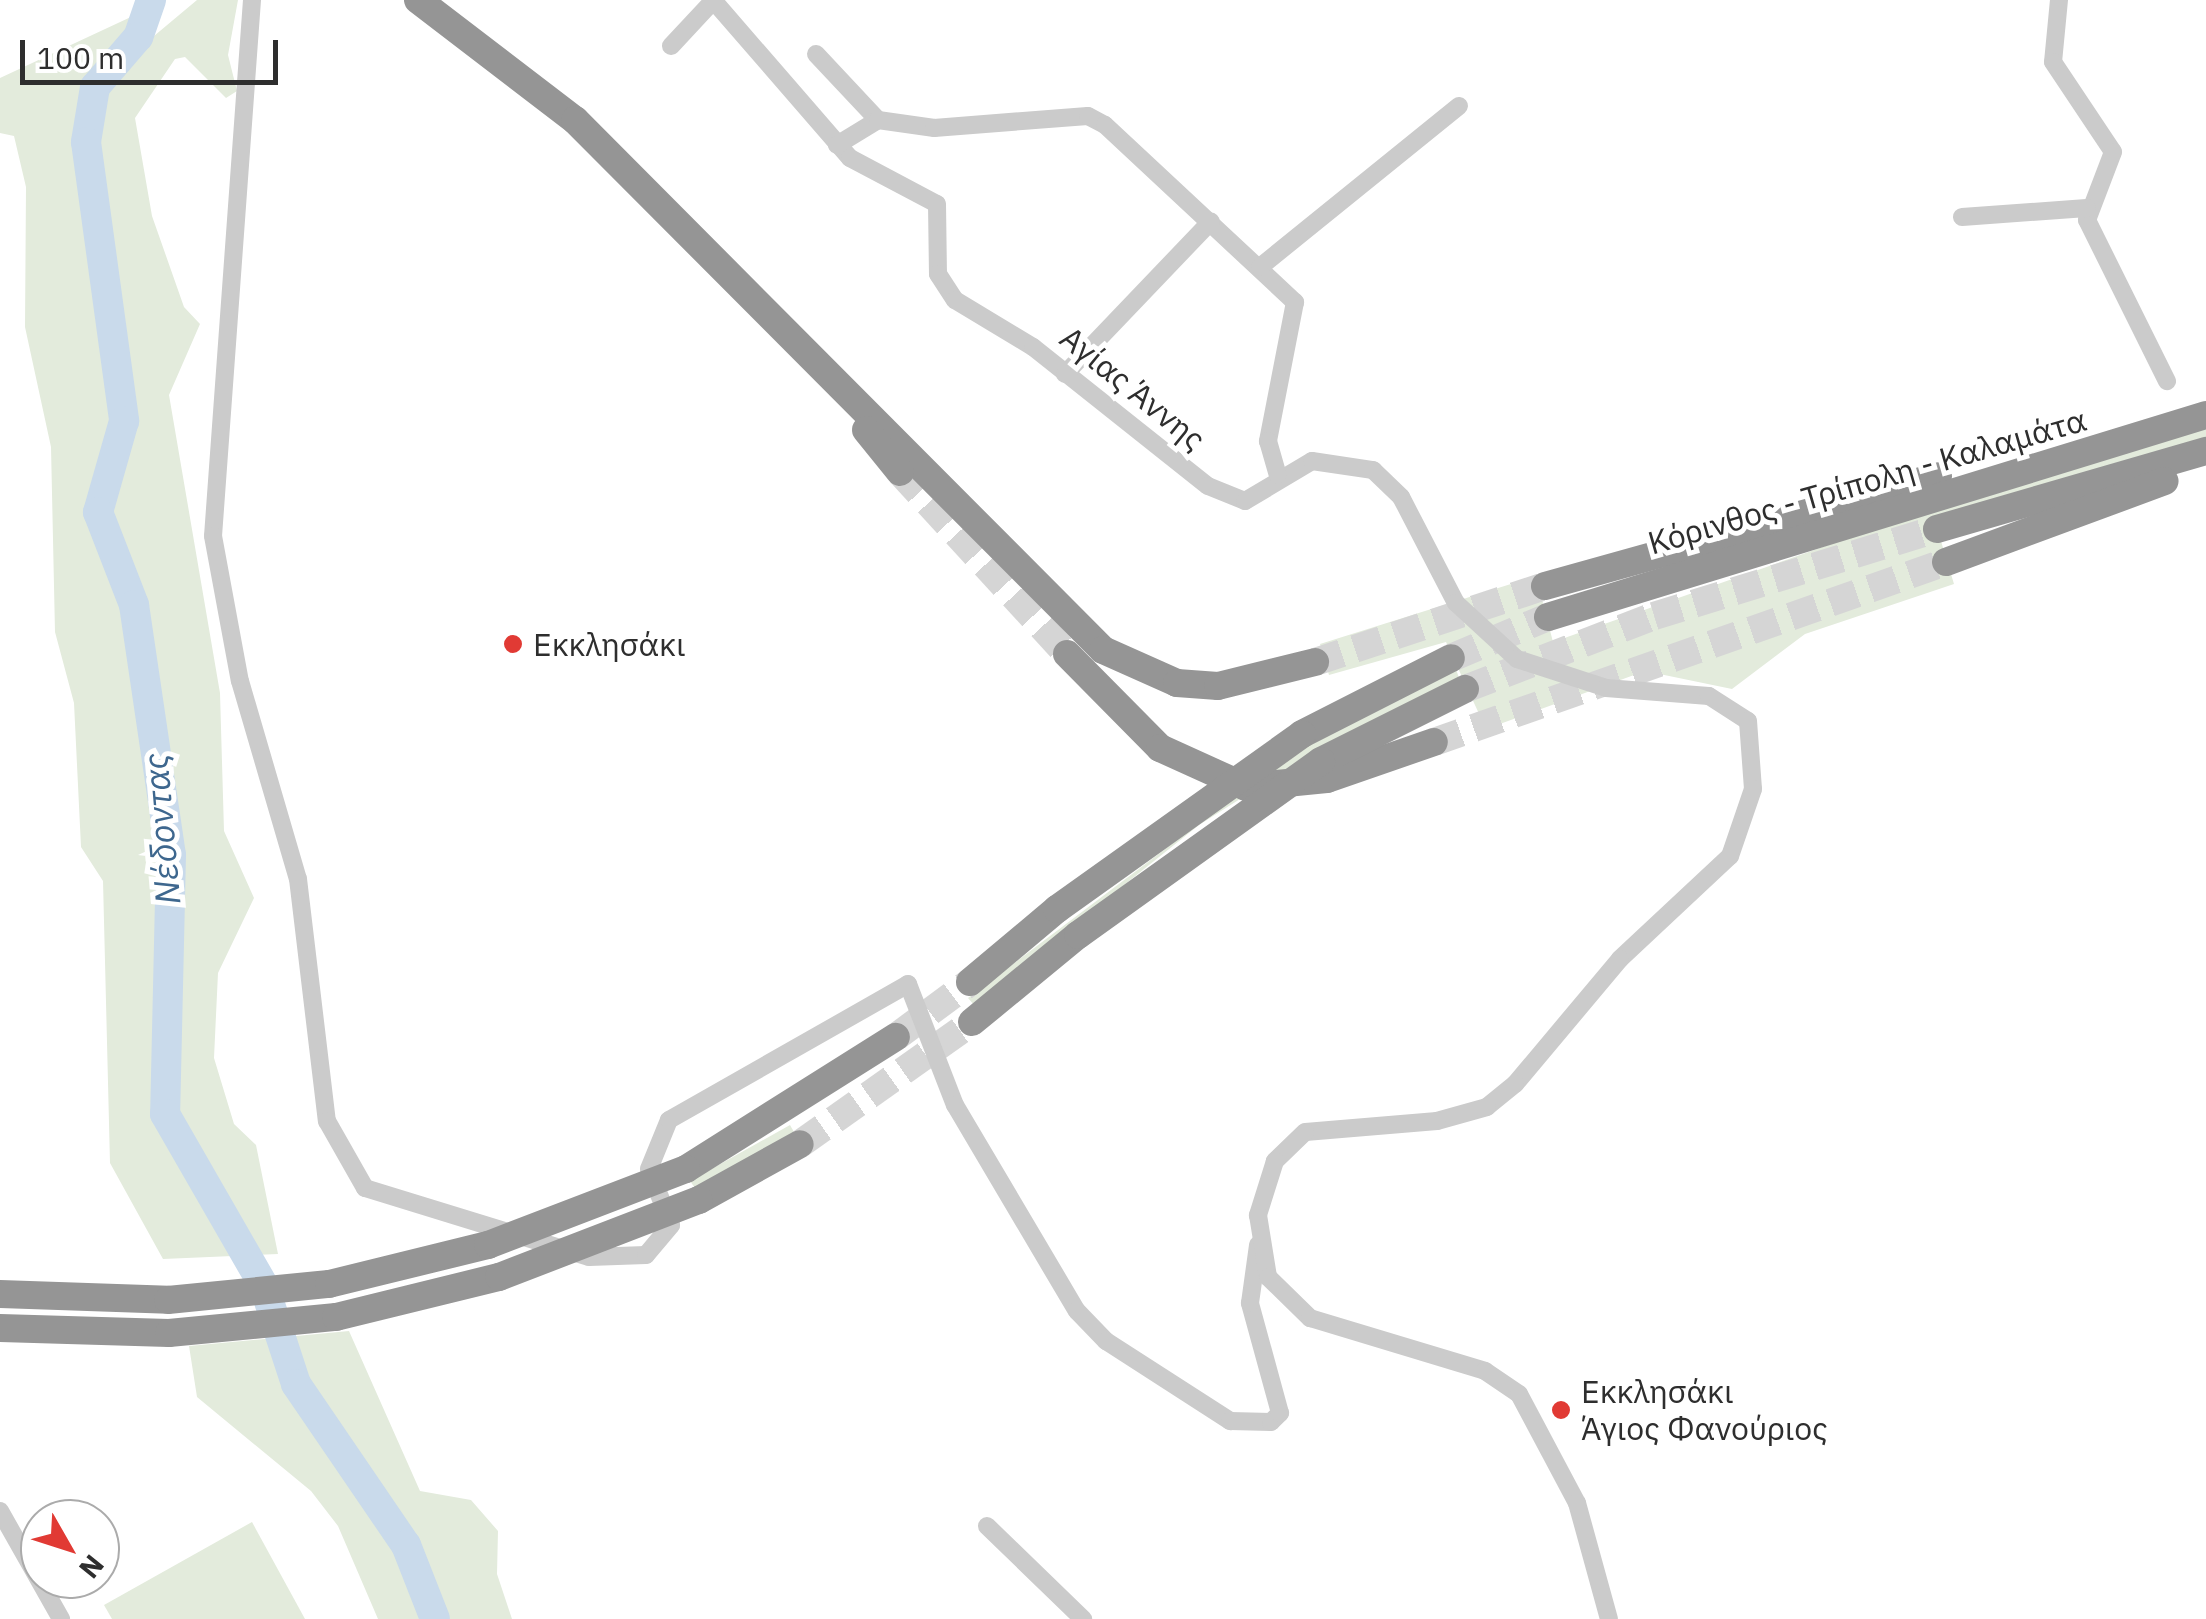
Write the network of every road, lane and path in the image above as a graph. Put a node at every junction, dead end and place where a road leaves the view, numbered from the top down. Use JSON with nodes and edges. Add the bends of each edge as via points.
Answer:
{"nodes":[{"id":1,"x":252,"y":0,"type":"edge"},
{"id":2,"x":418,"y":0,"type":"edge"},
{"id":3,"x":713,"y":0,"type":"edge"},
{"id":4,"x":2059,"y":0,"type":"edge"},
{"id":5,"x":671,"y":46,"type":"dead end"},
{"id":6,"x":816,"y":54,"type":"dead end"},
{"id":7,"x":1459,"y":106,"type":"dead end"},
{"id":8,"x":878,"y":120,"type":"junction"},
{"id":9,"x":838,"y":145,"type":"junction"},
{"id":10,"x":2087,"y":208,"type":"junction"},
{"id":11,"x":1962,"y":217,"type":"dead end"},
{"id":12,"x":1211,"y":221,"type":"junction"},
{"id":13,"x":1260,"y":266,"type":"junction"},
{"id":14,"x":760,"y":302,"type":"junction"},
{"id":15,"x":1065,"y":374,"type":"junction"},
{"id":16,"x":2167,"y":382,"type":"dead end"},
{"id":17,"x":2206,"y":412,"type":"edge"},
{"id":18,"x":2206,"y":451,"type":"edge"},
{"id":19,"x":2206,"y":464,"type":"edge"},
{"id":20,"x":900,"y":472,"type":"tunnel mouth"},
{"id":21,"x":1278,"y":475,"type":"junction"},
{"id":22,"x":1938,"y":529,"type":"tunnel mouth"},
{"id":23,"x":1946,"y":562,"type":"tunnel mouth"},
{"id":24,"x":1545,"y":586,"type":"tunnel mouth"},
{"id":25,"x":1548,"y":617,"type":"tunnel mouth"},
{"id":26,"x":1066,"y":654,"type":"tunnel mouth"},
{"id":27,"x":1451,"y":658,"type":"tunnel mouth"},
{"id":28,"x":1315,"y":662,"type":"tunnel mouth"},
{"id":29,"x":1466,"y":688,"type":"tunnel mouth"},
{"id":30,"x":1434,"y":742,"type":"tunnel mouth"},
{"id":31,"x":970,"y":982,"type":"tunnel mouth"},
{"id":32,"x":972,"y":1022,"type":"tunnel mouth"},
{"id":33,"x":896,"y":1037,"type":"tunnel mouth"},
{"id":34,"x":800,"y":1144,"type":"tunnel mouth"},
{"id":35,"x":1258,"y":1244,"type":"junction"},
{"id":36,"x":0,"y":1294,"type":"edge"},
{"id":37,"x":0,"y":1328,"type":"edge"},
{"id":38,"x":0,"y":1511,"type":"edge"},
{"id":39,"x":987,"y":1526,"type":"dead end"},
{"id":40,"x":61,"y":1619,"type":"edge"},
{"id":41,"x":1082,"y":1619,"type":"edge"},
{"id":42,"x":1609,"y":1619,"type":"edge"}],
"edges":[{"from":1,"to":35,"type":"street","name":"Αγίας Άννης","via":[[214,536],[240,681],[298,879],[327,1121],[364,1188],[589,1257],[646,1256],[671,1225],[649,1169],[669,1120],[737,1089],[908,984],[955,1105],[1076,1311],[1106,1341],[1230,1420],[1271,1422],[1280,1412],[1250,1303]]},
{"from":2,"to":14,"type":"highway","via":[[574,120]]},
{"from":3,"to":5,"type":"street"},
{"from":3,"to":9,"type":"street","name":"Αγίας Άννης"},
{"from":4,"to":10,"type":"street","via":[[2053,62],[2113,152]]},
{"from":6,"to":8,"type":"street"},
{"from":7,"to":13,"type":"street"},
{"from":8,"to":9,"type":"street"},
{"from":8,"to":12,"type":"street","via":[[934,128],[1091,117]]},
{"from":9,"to":15,"type":"street","name":"Αγίας Άννης","via":[[932,198],[948,293]]},
{"from":10,"to":11,"type":"street"},
{"from":10,"to":16,"type":"street"},
{"from":12,"to":13,"type":"street"},
{"from":12,"to":15,"type":"street"},
{"from":13,"to":21,"type":"street","via":[[1296,306],[1268,440]]},
{"from":14,"to":20,"type":"highway"},
{"from":14,"to":28,"type":"highway","via":[[1103,650],[1177,682],[1218,686]]},
{"from":15,"to":21,"type":"street","name":"Αγίας Άννης","via":[[1212,489],[1245,501]]},
{"from":17,"to":24,"type":"highway","via":[[1773,515]]},
{"from":17,"to":25,"type":"highway","name":"Κόρινθος - Τρίπολη - Καλαμάτα"},
{"from":18,"to":22,"type":"highway","name":"Κόρινθος - Τρίπολη - Καλαμάτα"},
{"from":19,"to":23,"type":"highway"},
{"from":21,"to":35,"type":"street","name":"Αγίας Άννης","via":[[1312,461],[1364,467],[1394,486],[1456,603],[1517,658],[1572,680],[1701,694],[1738,711],[1754,736],[1746,826],[1718,872],[1620,959],[1487,1107],[1437,1121],[1322,1126],[1290,1142],[1265,1186]]},
{"from":26,"to":30,"type":"highway","via":[[1160,748],[1246,787],[1327,779]]},
{"from":27,"to":31,"type":"highway","bridge":true,"via":[[1302,734],[1057,909]]},
{"from":29,"to":32,"type":"highway","bridge":true,"via":[[1321,761],[1078,934]]},
{"from":33,"to":36,"type":"highway","bridge":true,"via":[[686,1169],[502,1240],[329,1284],[168,1300]]},
{"from":34,"to":37,"type":"highway","bridge":true,"via":[[699,1200],[515,1272],[336,1317],[169,1334]]},
{"from":35,"to":42,"type":"street","via":[[1268,1277],[1310,1318],[1484,1371],[1519,1394],[1577,1504]]},
{"from":38,"to":40,"type":"street"},
{"from":39,"to":41,"type":"street"}]}
